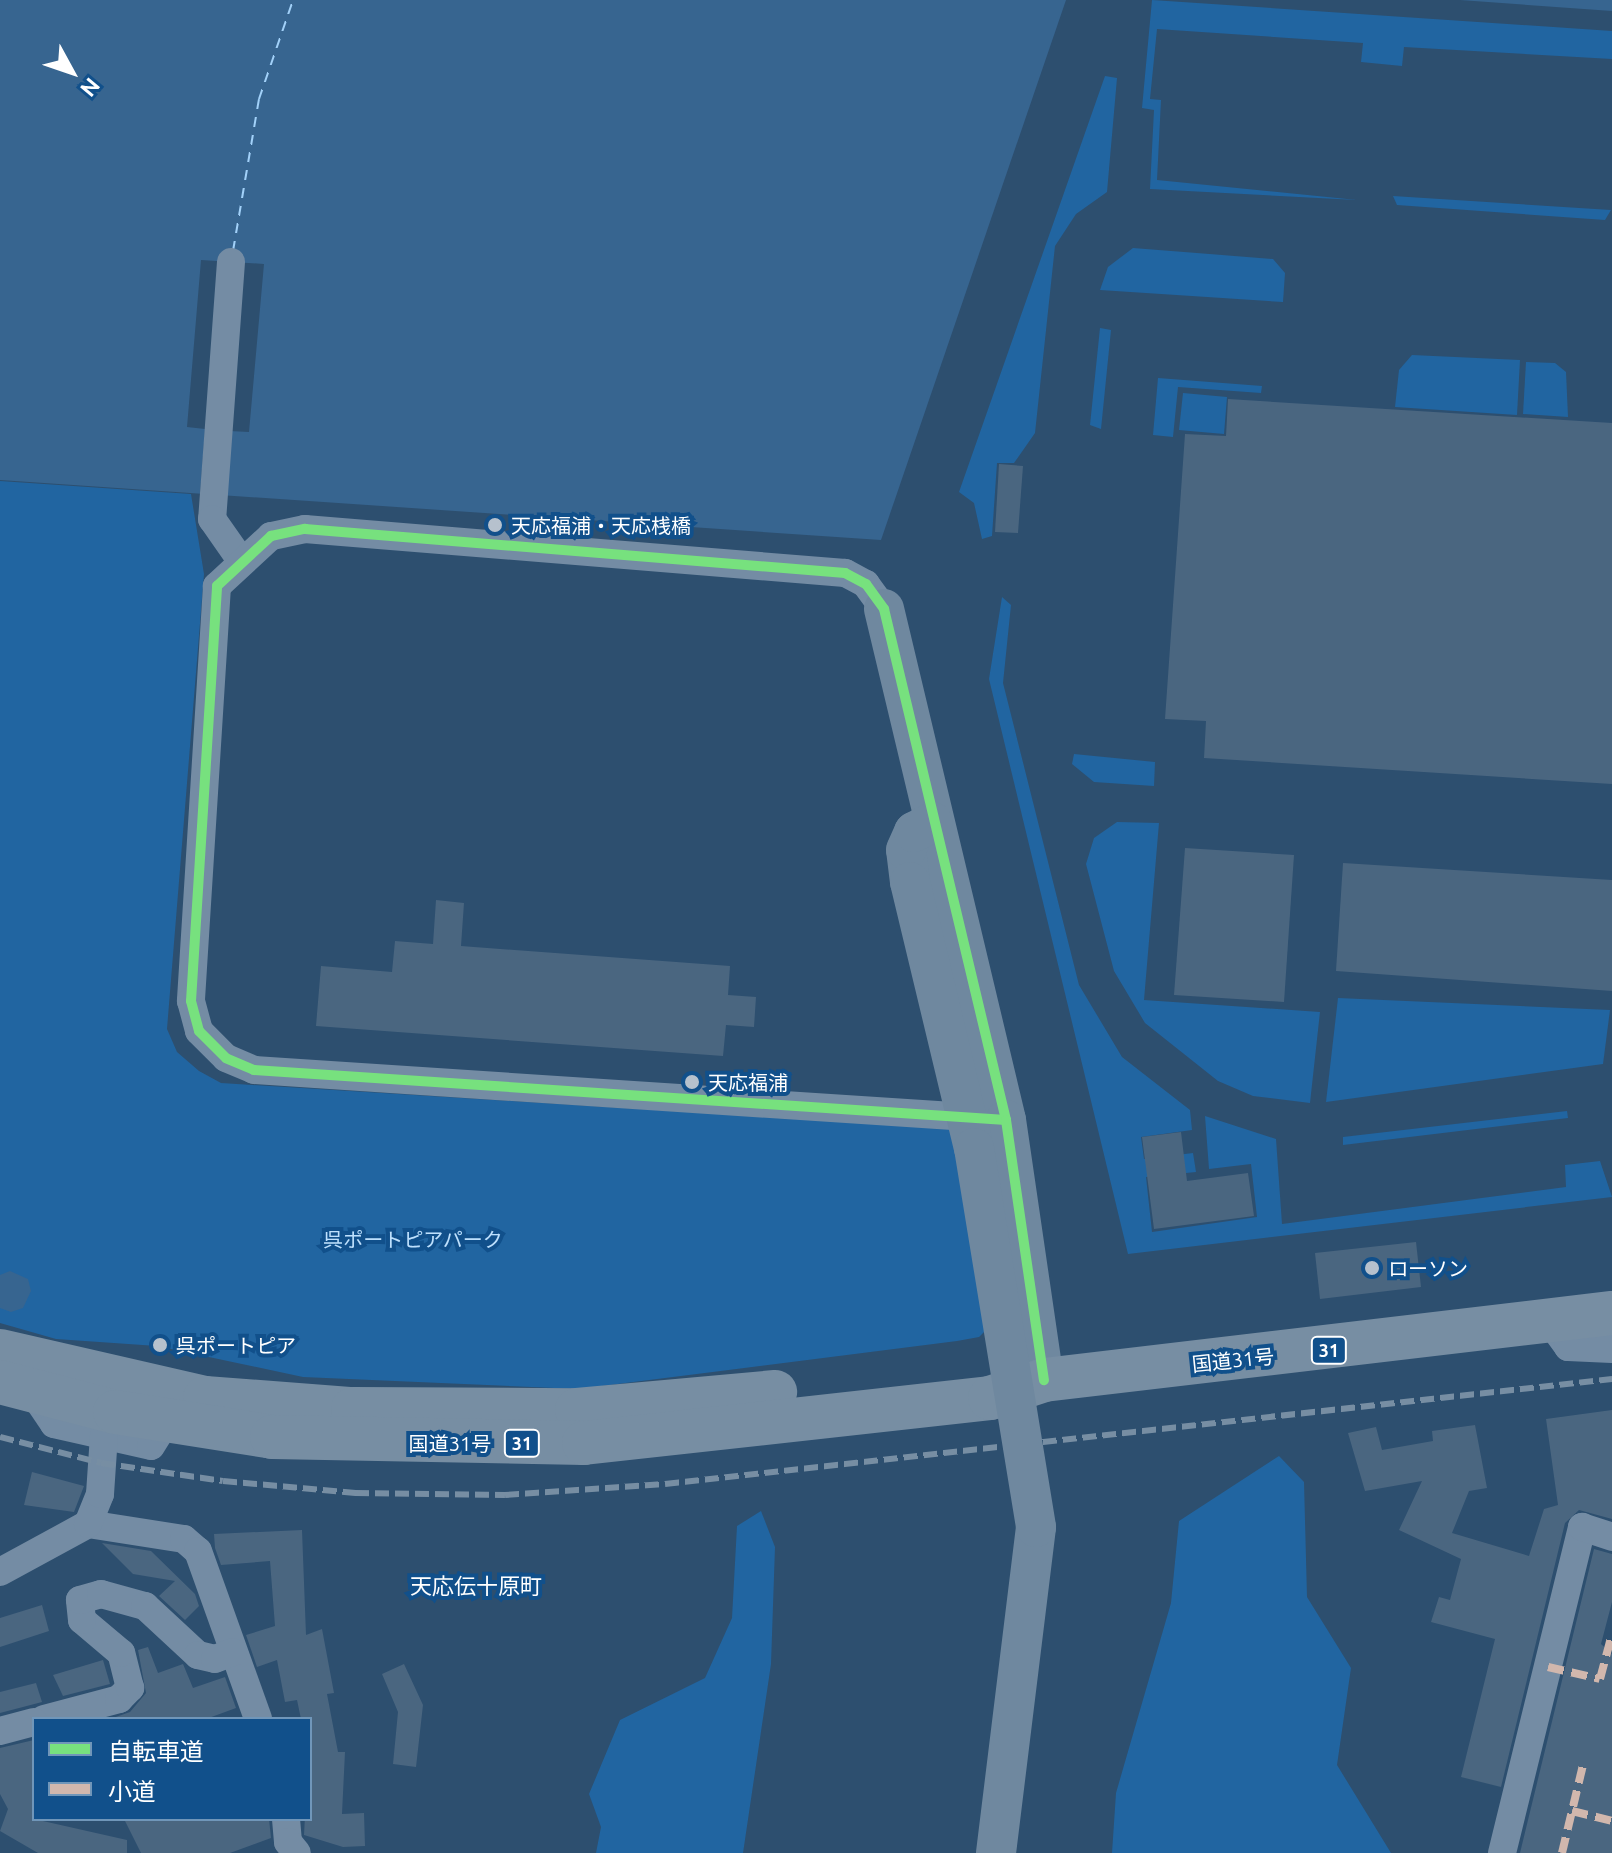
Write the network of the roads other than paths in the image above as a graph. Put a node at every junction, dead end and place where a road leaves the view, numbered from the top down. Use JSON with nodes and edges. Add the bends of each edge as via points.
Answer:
{"nodes":[{"id":1,"x":231,"y":262,"type":"dead end"},
{"id":2,"x":240,"y":559,"type":"junction"},
{"id":3,"x":884,"y":609,"type":"joint"},
{"id":4,"x":933,"y":822,"type":"junction"},
{"id":5,"x":1006,"y":1120,"type":"junction"},
{"id":6,"x":1612,"y":1313,"type":"edge"},
{"id":7,"x":1550,"y":1322,"type":"junction"},
{"id":8,"x":1612,"y":1349,"type":"edge"},
{"id":9,"x":0,"y":1351,"type":"edge"},
{"id":10,"x":1044,"y":1380,"type":"junction"},
{"id":11,"x":15,"y":1386,"type":"edge"},
{"id":12,"x":167,"y":1420,"type":"junction"},
{"id":13,"x":104,"y":1436,"type":"junction"},
{"id":14,"x":88,"y":1524,"type":"junction"},
{"id":15,"x":1612,"y":1537,"type":"edge"},
{"id":16,"x":6,"y":1562,"type":"edge"},
{"id":17,"x":233,"y":1652,"type":"junction"},
{"id":18,"x":52,"y":1717,"type":"edge"},
{"id":19,"x":257,"y":1717,"type":"edge"},
{"id":20,"x":32,"y":1723,"type":"edge"},
{"id":21,"x":0,"y":1731,"type":"edge"},
{"id":22,"x":286,"y":1821,"type":"edge"},
{"id":23,"x":297,"y":1853,"type":"edge"},
{"id":24,"x":996,"y":1853,"type":"edge"},
{"id":25,"x":1502,"y":1853,"type":"edge"}],
"edges":[{"from":1,"to":2,"type":"street","via":[[212,519]]},
{"from":2,"to":3,"type":"street","via":[[271,536],[305,529],[845,573],[866,584]]},
{"from":2,"to":5,"type":"street","via":[[217,586],[191,1001],[199,1031],[226,1058],[254,1070]]},
{"from":3,"to":4,"type":"street"},
{"from":4,"to":5,"type":"street"},
{"from":4,"to":24,"type":"street","bridge":true,"via":[[914,832],[906,850],[910,882],[974,1148],[1036,1527]]},
{"from":5,"to":10,"type":"street"},
{"from":6,"to":7,"type":"highway","name":"国道31号","number":"31"},
{"from":7,"to":8,"type":"street","via":[[1568,1347]]},
{"from":7,"to":10,"type":"highway","name":"国道31号","number":"31"},
{"from":9,"to":10,"type":"highway","name":"国道31号","number":"31","via":[[205,1398],[353,1409],[577,1410],[986,1374]]},
{"from":10,"to":12,"type":"highway","name":"国道31号","number":"31","via":[[990,1398],[584,1443],[272,1437]]},
{"from":11,"to":12,"type":"highway","name":"国道31号","number":"31"},
{"from":11,"to":13,"type":"street","via":[[54,1424]]},
{"from":12,"to":13,"type":"street","via":[[151,1446]]},
{"from":13,"to":14,"type":"street","via":[[100,1494]]},
{"from":14,"to":16,"type":"street"},
{"from":14,"to":17,"type":"street","via":[[184,1539],[198,1551]]},
{"from":15,"to":25,"type":"street","via":[[1582,1527]]},
{"from":17,"to":18,"type":"street","via":[[215,1659],[198,1655],[145,1606],[101,1594],[80,1600],[82,1620],[121,1653],[130,1688],[119,1699]]},
{"from":17,"to":19,"type":"street"},
{"from":20,"to":21,"type":"street"},
{"from":22,"to":23,"type":"street","via":[[288,1842]]}]}
